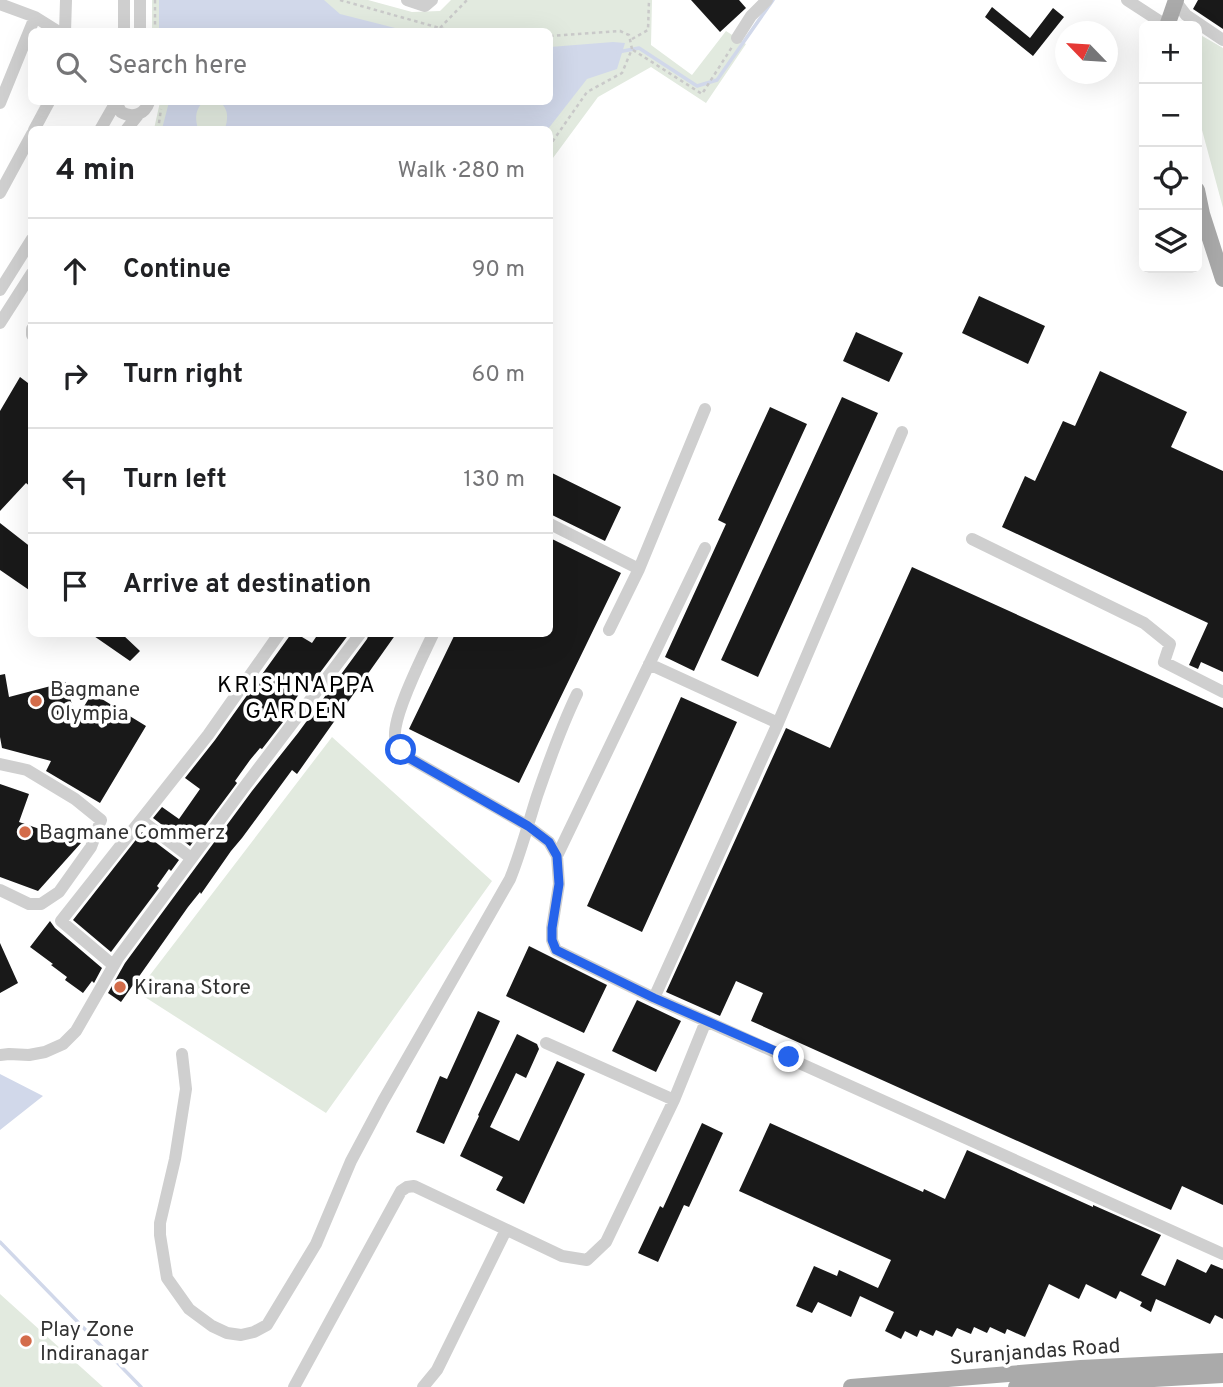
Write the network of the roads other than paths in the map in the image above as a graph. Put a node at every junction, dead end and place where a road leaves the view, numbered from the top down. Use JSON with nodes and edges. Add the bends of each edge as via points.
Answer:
{"nodes":[{"id":1,"x":66,"y":0,"type":"edge"},
{"id":2,"x":124,"y":0,"type":"edge"},
{"id":3,"x":140,"y":0,"type":"edge"},
{"id":4,"x":407,"y":0,"type":"edge"},
{"id":5,"x":432,"y":0,"type":"edge"},
{"id":6,"x":1127,"y":0,"type":"edge"},
{"id":7,"x":1176,"y":1,"type":"edge"},
{"id":8,"x":759,"y":3,"type":"edge"},
{"id":9,"x":0,"y":4,"type":"edge"},
{"id":10,"x":35,"y":17,"type":"junction"},
{"id":11,"x":1159,"y":21,"type":"edge"},
{"id":12,"x":1169,"y":21,"type":"edge"},
{"id":13,"x":31,"y":28,"type":"edge"},
{"id":14,"x":53,"y":28,"type":"edge"},
{"id":15,"x":65,"y":28,"type":"edge"},
{"id":16,"x":124,"y":28,"type":"edge"},
{"id":17,"x":140,"y":28,"type":"edge"},
{"id":18,"x":28,"y":34,"type":"edge"},
{"id":19,"x":737,"y":38,"type":"road end"},
{"id":20,"x":1223,"y":40,"type":"edge"},
{"id":21,"x":0,"y":103,"type":"edge"},
{"id":22,"x":47,"y":105,"type":"edge"},
{"id":23,"x":114,"y":105,"type":"edge"},
{"id":24,"x":118,"y":105,"type":"edge"},
{"id":25,"x":151,"y":105,"type":"edge"},
{"id":26,"x":138,"y":115,"type":"junction"},
{"id":27,"x":36,"y":126,"type":"edge"},
{"id":28,"x":102,"y":126,"type":"edge"},
{"id":29,"x":129,"y":126,"type":"edge"},
{"id":30,"x":28,"y":141,"type":"edge"},
{"id":31,"x":0,"y":192,"type":"edge"},
{"id":32,"x":1201,"y":210,"type":"edge"},
{"id":33,"x":28,"y":245,"type":"edge"},
{"id":34,"x":28,"y":279,"type":"edge"},
{"id":35,"x":1223,"y":279,"type":"edge"},
{"id":36,"x":0,"y":290,"type":"edge"},
{"id":37,"x":0,"y":323,"type":"edge"},
{"id":38,"x":705,"y":409,"type":"dead end"},
{"id":39,"x":902,"y":432,"type":"dead end"},
{"id":40,"x":553,"y":526,"type":"edge"},
{"id":41,"x":972,"y":539,"type":"dead end"},
{"id":42,"x":705,"y":548,"type":"dead end"},
{"id":43,"x":639,"y":569,"type":"junction"},
{"id":44,"x":609,"y":631,"type":"dead end"},
{"id":45,"x":277,"y":637,"type":"edge"},
{"id":46,"x":358,"y":637,"type":"edge"},
{"id":47,"x":432,"y":637,"type":"edge"},
{"id":48,"x":649,"y":664,"type":"junction"},
{"id":49,"x":1223,"y":692,"type":"edge"},
{"id":50,"x":577,"y":694,"type":"dead end"},
{"id":51,"x":778,"y":723,"type":"junction"},
{"id":52,"x":0,"y":764,"type":"edge"},
{"id":53,"x":141,"y":820,"type":"junction"},
{"id":54,"x":528,"y":826,"type":"junction"},
{"id":55,"x":557,"y":856,"type":"junction"},
{"id":56,"x":191,"y":858,"type":"junction"},
{"id":57,"x":0,"y":890,"type":"edge"},
{"id":58,"x":113,"y":965,"type":"junction"},
{"id":59,"x":654,"y":998,"type":"junction"},
{"id":60,"x":706,"y":1021,"type":"junction"},
{"id":61,"x":546,"y":1043,"type":"dead end"},
{"id":62,"x":182,"y":1054,"type":"dead end"},
{"id":63,"x":0,"y":1055,"type":"edge"},
{"id":64,"x":674,"y":1100,"type":"junction"},
{"id":65,"x":506,"y":1230,"type":"junction"},
{"id":66,"x":1223,"y":1254,"type":"edge"},
{"id":67,"x":1223,"y":1361,"type":"edge"},
{"id":68,"x":1223,"y":1375,"type":"edge"},
{"id":69,"x":294,"y":1387,"type":"edge"},
{"id":70,"x":423,"y":1387,"type":"edge"},
{"id":71,"x":851,"y":1387,"type":"edge"},
{"id":72,"x":1016,"y":1387,"type":"edge"}],
"edges":[{"from":1,"to":15,"type":"street"},
{"from":2,"to":16,"type":"street"},
{"from":3,"to":17,"type":"street"},
{"from":4,"to":5,"type":"street","via":[[425,6]]},
{"from":6,"to":11,"type":"street"},
{"from":7,"to":12,"type":"main road"},
{"from":7,"to":20,"type":"street","via":[[1186,15]]},
{"from":8,"to":19,"type":"street"},
{"from":9,"to":10,"type":"street"},
{"from":10,"to":13,"type":"street"},
{"from":10,"to":14,"type":"street"},
{"from":18,"to":21,"type":"street"},
{"from":22,"to":27,"type":"street"},
{"from":23,"to":28,"type":"street"},
{"from":24,"to":26,"type":"street","via":[[121,111]]},
{"from":25,"to":26,"type":"street"},
{"from":26,"to":29,"type":"street"},
{"from":30,"to":31,"type":"street"},
{"from":32,"to":35,"type":"main road"},
{"from":33,"to":36,"type":"street"},
{"from":34,"to":37,"type":"street"},
{"from":38,"to":43,"type":"street"},
{"from":39,"to":51,"type":"street"},
{"from":40,"to":43,"type":"street"},
{"from":41,"to":49,"type":"street","via":[[1144,623],[1170,644],[1164,662]]},
{"from":42,"to":48,"type":"street"},
{"from":43,"to":44,"type":"street"},
{"from":45,"to":53,"type":"street"},
{"from":46,"to":56,"type":"street"},
{"from":47,"to":54,"type":"street","via":[[408,688],[396,725],[396,743],[411,759]]},
{"from":48,"to":51,"type":"street"},
{"from":48,"to":55,"type":"street"},
{"from":50,"to":54,"type":"street"},
{"from":51,"to":59,"type":"street"},
{"from":52,"to":57,"type":"street","via":[[27,770],[101,820],[91,847],[59,892],[41,904],[29,904]]},
{"from":53,"to":56,"type":"street"},
{"from":53,"to":58,"type":"street","via":[[61,921]]},
{"from":54,"to":55,"type":"street","via":[[549,842]]},
{"from":54,"to":62,"type":"street","via":[[510,879],[351,1161],[316,1244],[267,1325],[254,1332],[227,1333],[212,1326],[189,1309],[167,1278],[160,1223],[186,1089]]},
{"from":55,"to":59,"type":"street","via":[[559,884],[552,928],[556,950]]},
{"from":56,"to":58,"type":"street"},
{"from":58,"to":63,"type":"street","via":[[76,1031],[62,1044],[29,1055]]},
{"from":59,"to":60,"type":"street"},
{"from":60,"to":64,"type":"street"},
{"from":60,"to":66,"type":"street"},
{"from":61,"to":64,"type":"street"},
{"from":64,"to":65,"type":"street","via":[[606,1242],[587,1260],[562,1256]]},
{"from":65,"to":69,"type":"street","via":[[414,1186],[401,1191]]},
{"from":65,"to":70,"type":"street","via":[[437,1370]]},
{"from":67,"to":71,"type":"main road","name":"Suranjandas Road"},
{"from":68,"to":72,"type":"main road","name":"Suranjandas Road"}]}
